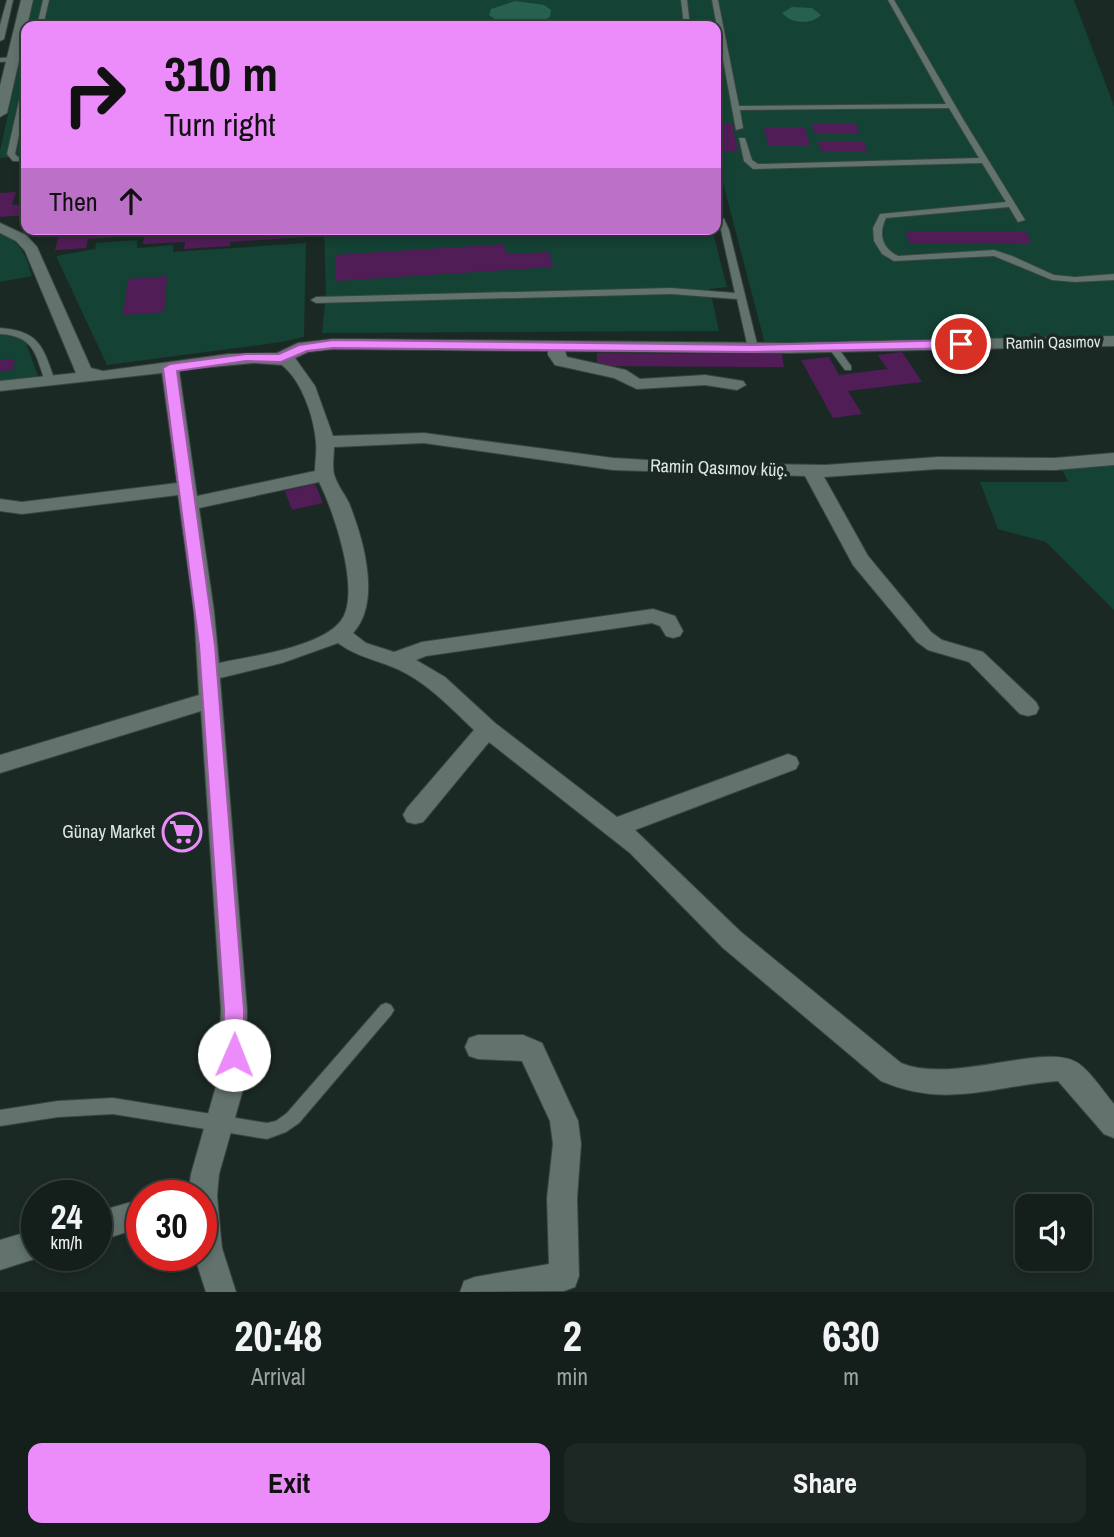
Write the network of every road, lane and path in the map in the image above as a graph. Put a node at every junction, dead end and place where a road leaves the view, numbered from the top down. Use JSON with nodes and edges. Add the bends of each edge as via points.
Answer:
{"nodes":[{"id":1,"x":10,"y":0,"type":"edge"},
{"id":2,"x":27,"y":0,"type":"edge"},
{"id":3,"x":46,"y":0,"type":"edge"},
{"id":4,"x":684,"y":0,"type":"edge"},
{"id":5,"x":715,"y":0,"type":"edge"},
{"id":6,"x":891,"y":0,"type":"edge"},
{"id":7,"x":41,"y":21,"type":"edge"},
{"id":8,"x":686,"y":21,"type":"edge"},
{"id":9,"x":719,"y":21,"type":"edge"},
{"id":10,"x":721,"y":32,"type":"edge"},
{"id":11,"x":0,"y":39,"type":"edge"},
{"id":12,"x":6,"y":59,"type":"edge"},
{"id":13,"x":951,"y":106,"type":"junction"},
{"id":14,"x":21,"y":108,"type":"edge"},
{"id":15,"x":735,"y":108,"type":"junction"},
{"id":16,"x":0,"y":113,"type":"edge"},
{"id":17,"x":739,"y":128,"type":"dead end"},
{"id":18,"x":16,"y":131,"type":"junction"},
{"id":19,"x":21,"y":131,"type":"edge"},
{"id":20,"x":742,"y":140,"type":"dead end"},
{"id":21,"x":21,"y":159,"type":"edge"},
{"id":22,"x":984,"y":160,"type":"junction"},
{"id":23,"x":1011,"y":204,"type":"junction"},
{"id":24,"x":1021,"y":220,"type":"dead end"},
{"id":25,"x":721,"y":221,"type":"edge"},
{"id":26,"x":0,"y":227,"type":"edge"},
{"id":27,"x":1114,"y":277,"type":"edge"},
{"id":28,"x":740,"y":296,"type":"junction"},
{"id":29,"x":316,"y":300,"type":"dead end"},
{"id":30,"x":0,"y":331,"type":"edge"},
{"id":31,"x":1114,"y":341,"type":"edge"},
{"id":32,"x":557,"y":346,"type":"junction"},
{"id":33,"x":833,"y":347,"type":"junction"},
{"id":34,"x":753,"y":348,"type":"junction"},
{"id":35,"x":281,"y":358,"type":"junction"},
{"id":36,"x":170,"y":368,"type":"junction"},
{"id":37,"x":848,"y":368,"type":"dead end"},
{"id":38,"x":90,"y":374,"type":"junction"},
{"id":39,"x":50,"y":381,"type":"junction"},
{"id":40,"x":737,"y":385,"type":"dead end"},
{"id":41,"x":0,"y":386,"type":"edge"},
{"id":42,"x":474,"y":428,"type":"dead end"},
{"id":43,"x":433,"y":439,"type":"junction"},
{"id":44,"x":325,"y":442,"type":"junction"},
{"id":45,"x":1114,"y":459,"type":"edge"},
{"id":46,"x":812,"y":471,"type":"junction"},
{"id":47,"x":325,"y":475,"type":"junction"},
{"id":48,"x":187,"y":496,"type":"junction"},
{"id":49,"x":0,"y":505,"type":"edge"},
{"id":50,"x":673,"y":631,"type":"dead end"},
{"id":51,"x":339,"y":634,"type":"junction"},
{"id":52,"x":396,"y":660,"type":"junction"},
{"id":53,"x":208,"y":673,"type":"junction"},
{"id":54,"x":209,"y":701,"type":"junction"},
{"id":55,"x":1028,"y":708,"type":"dead end"},
{"id":56,"x":487,"y":729,"type":"junction"},
{"id":57,"x":788,"y":763,"type":"dead end"},
{"id":58,"x":0,"y":764,"type":"edge"},
{"id":59,"x":415,"y":815,"type":"dead end"},
{"id":60,"x":617,"y":828,"type":"junction"},
{"id":61,"x":386,"y":1010,"type":"dead end"},
{"id":62,"x":478,"y":1047,"type":"dead end"},
{"id":63,"x":0,"y":1118,"type":"edge"},
{"id":64,"x":221,"y":1122,"type":"junction"},
{"id":65,"x":1114,"y":1125,"type":"edge"},
{"id":66,"x":204,"y":1180,"type":"edge"},
{"id":67,"x":21,"y":1249,"type":"edge"},
{"id":68,"x":0,"y":1255,"type":"edge"},
{"id":69,"x":215,"y":1271,"type":"edge"},
{"id":70,"x":566,"y":1284,"type":"edge"},
{"id":71,"x":221,"y":1292,"type":"edge"},
{"id":72,"x":475,"y":1292,"type":"edge"}],
"edges":[{"from":1,"to":11,"type":"lane"},
{"from":2,"to":12,"type":"street"},
{"from":3,"to":7,"type":"lane"},
{"from":4,"to":8,"type":"lane"},
{"from":5,"to":9,"type":"lane"},
{"from":6,"to":13,"type":"lane"},
{"from":10,"to":15,"type":"lane"},
{"from":12,"to":16,"type":"street"},
{"from":13,"to":15,"type":"lane"},
{"from":13,"to":22,"type":"lane"},
{"from":14,"to":18,"type":"lane"},
{"from":15,"to":17,"type":"lane"},
{"from":18,"to":19,"type":"lane"},
{"from":18,"to":21,"type":"lane","via":[[12,158]]},
{"from":20,"to":22,"type":"lane","via":[[748,161],[756,167]]},
{"from":22,"to":23,"type":"lane"},
{"from":23,"to":24,"type":"lane"},
{"from":23,"to":27,"type":"lane","via":[[883,216],[879,220],[881,250],[897,258],[994,253],[1052,277]]},
{"from":25,"to":28,"type":"lane"},
{"from":26,"to":38,"type":"street","via":[[32,250],[79,368]]},
{"from":28,"to":29,"type":"lane","via":[[671,291]]},
{"from":28,"to":34,"type":"lane"},
{"from":30,"to":39,"type":"lane","via":[[35,341]]},
{"from":31,"to":33,"type":"street","name":"Ramin Qasımov"},
{"from":32,"to":34,"type":"street","name":"Ramin Qasımov"},
{"from":32,"to":35,"type":"street","name":"Ramin Qasımov","via":[[333,344],[304,347]]},
{"from":32,"to":40,"type":"street","via":[[561,361],[620,374],[637,384],[705,380]]},
{"from":33,"to":34,"type":"street","name":"Ramin Qasımov"},
{"from":33,"to":37,"type":"lane"},
{"from":35,"to":36,"type":"street"},
{"from":35,"to":44,"type":"street","via":[[302,376]]},
{"from":36,"to":38,"type":"street"},
{"from":36,"to":48,"type":"street"},
{"from":38,"to":39,"type":"street"},
{"from":39,"to":41,"type":"street"},
{"from":42,"to":43,"type":"street"},
{"from":43,"to":44,"type":"street","name":"Ramin Qasımov küç."},
{"from":43,"to":46,"type":"street","name":"Ramin Qasımov küç.","via":[[623,465]]},
{"from":44,"to":47,"type":"street"},
{"from":45,"to":46,"type":"street","name":"Ramin Qasımov küç."},
{"from":46,"to":55,"type":"street","via":[[865,566],[924,637],[935,645],[976,657]]},
{"from":47,"to":48,"type":"street"},
{"from":47,"to":51,"type":"street","via":[[342,512],[359,587],[355,615]]},
{"from":48,"to":49,"type":"street","via":[[34,507]]},
{"from":48,"to":53,"type":"street"},
{"from":50,"to":52,"type":"street","via":[[668,621],[653,616],[422,649]]},
{"from":51,"to":52,"type":"street","via":[[359,648]]},
{"from":51,"to":53,"type":"street","via":[[302,649]]},
{"from":52,"to":56,"type":"street","via":[[425,674]]},
{"from":53,"to":54,"type":"street"},
{"from":54,"to":58,"type":"street"},
{"from":54,"to":64,"type":"street","via":[[234,1010],[232,1079]]},
{"from":56,"to":59,"type":"street"},
{"from":56,"to":60,"type":"street"},
{"from":57,"to":60,"type":"street"},
{"from":60,"to":65,"type":"street","via":[[732,940],[904,1080],[936,1084],[1061,1068]]},
{"from":61,"to":64,"type":"lane","via":[[286,1123],[267,1131]]},
{"from":62,"to":70,"type":"street","via":[[523,1047],[532,1052],[560,1110],[567,1144],[562,1198]]},
{"from":63,"to":64,"type":"lane","via":[[113,1106]]},
{"from":64,"to":66,"type":"street"},
{"from":67,"to":68,"type":"street"},
{"from":69,"to":71,"type":"street"},
{"from":70,"to":72,"type":"street"}]}
